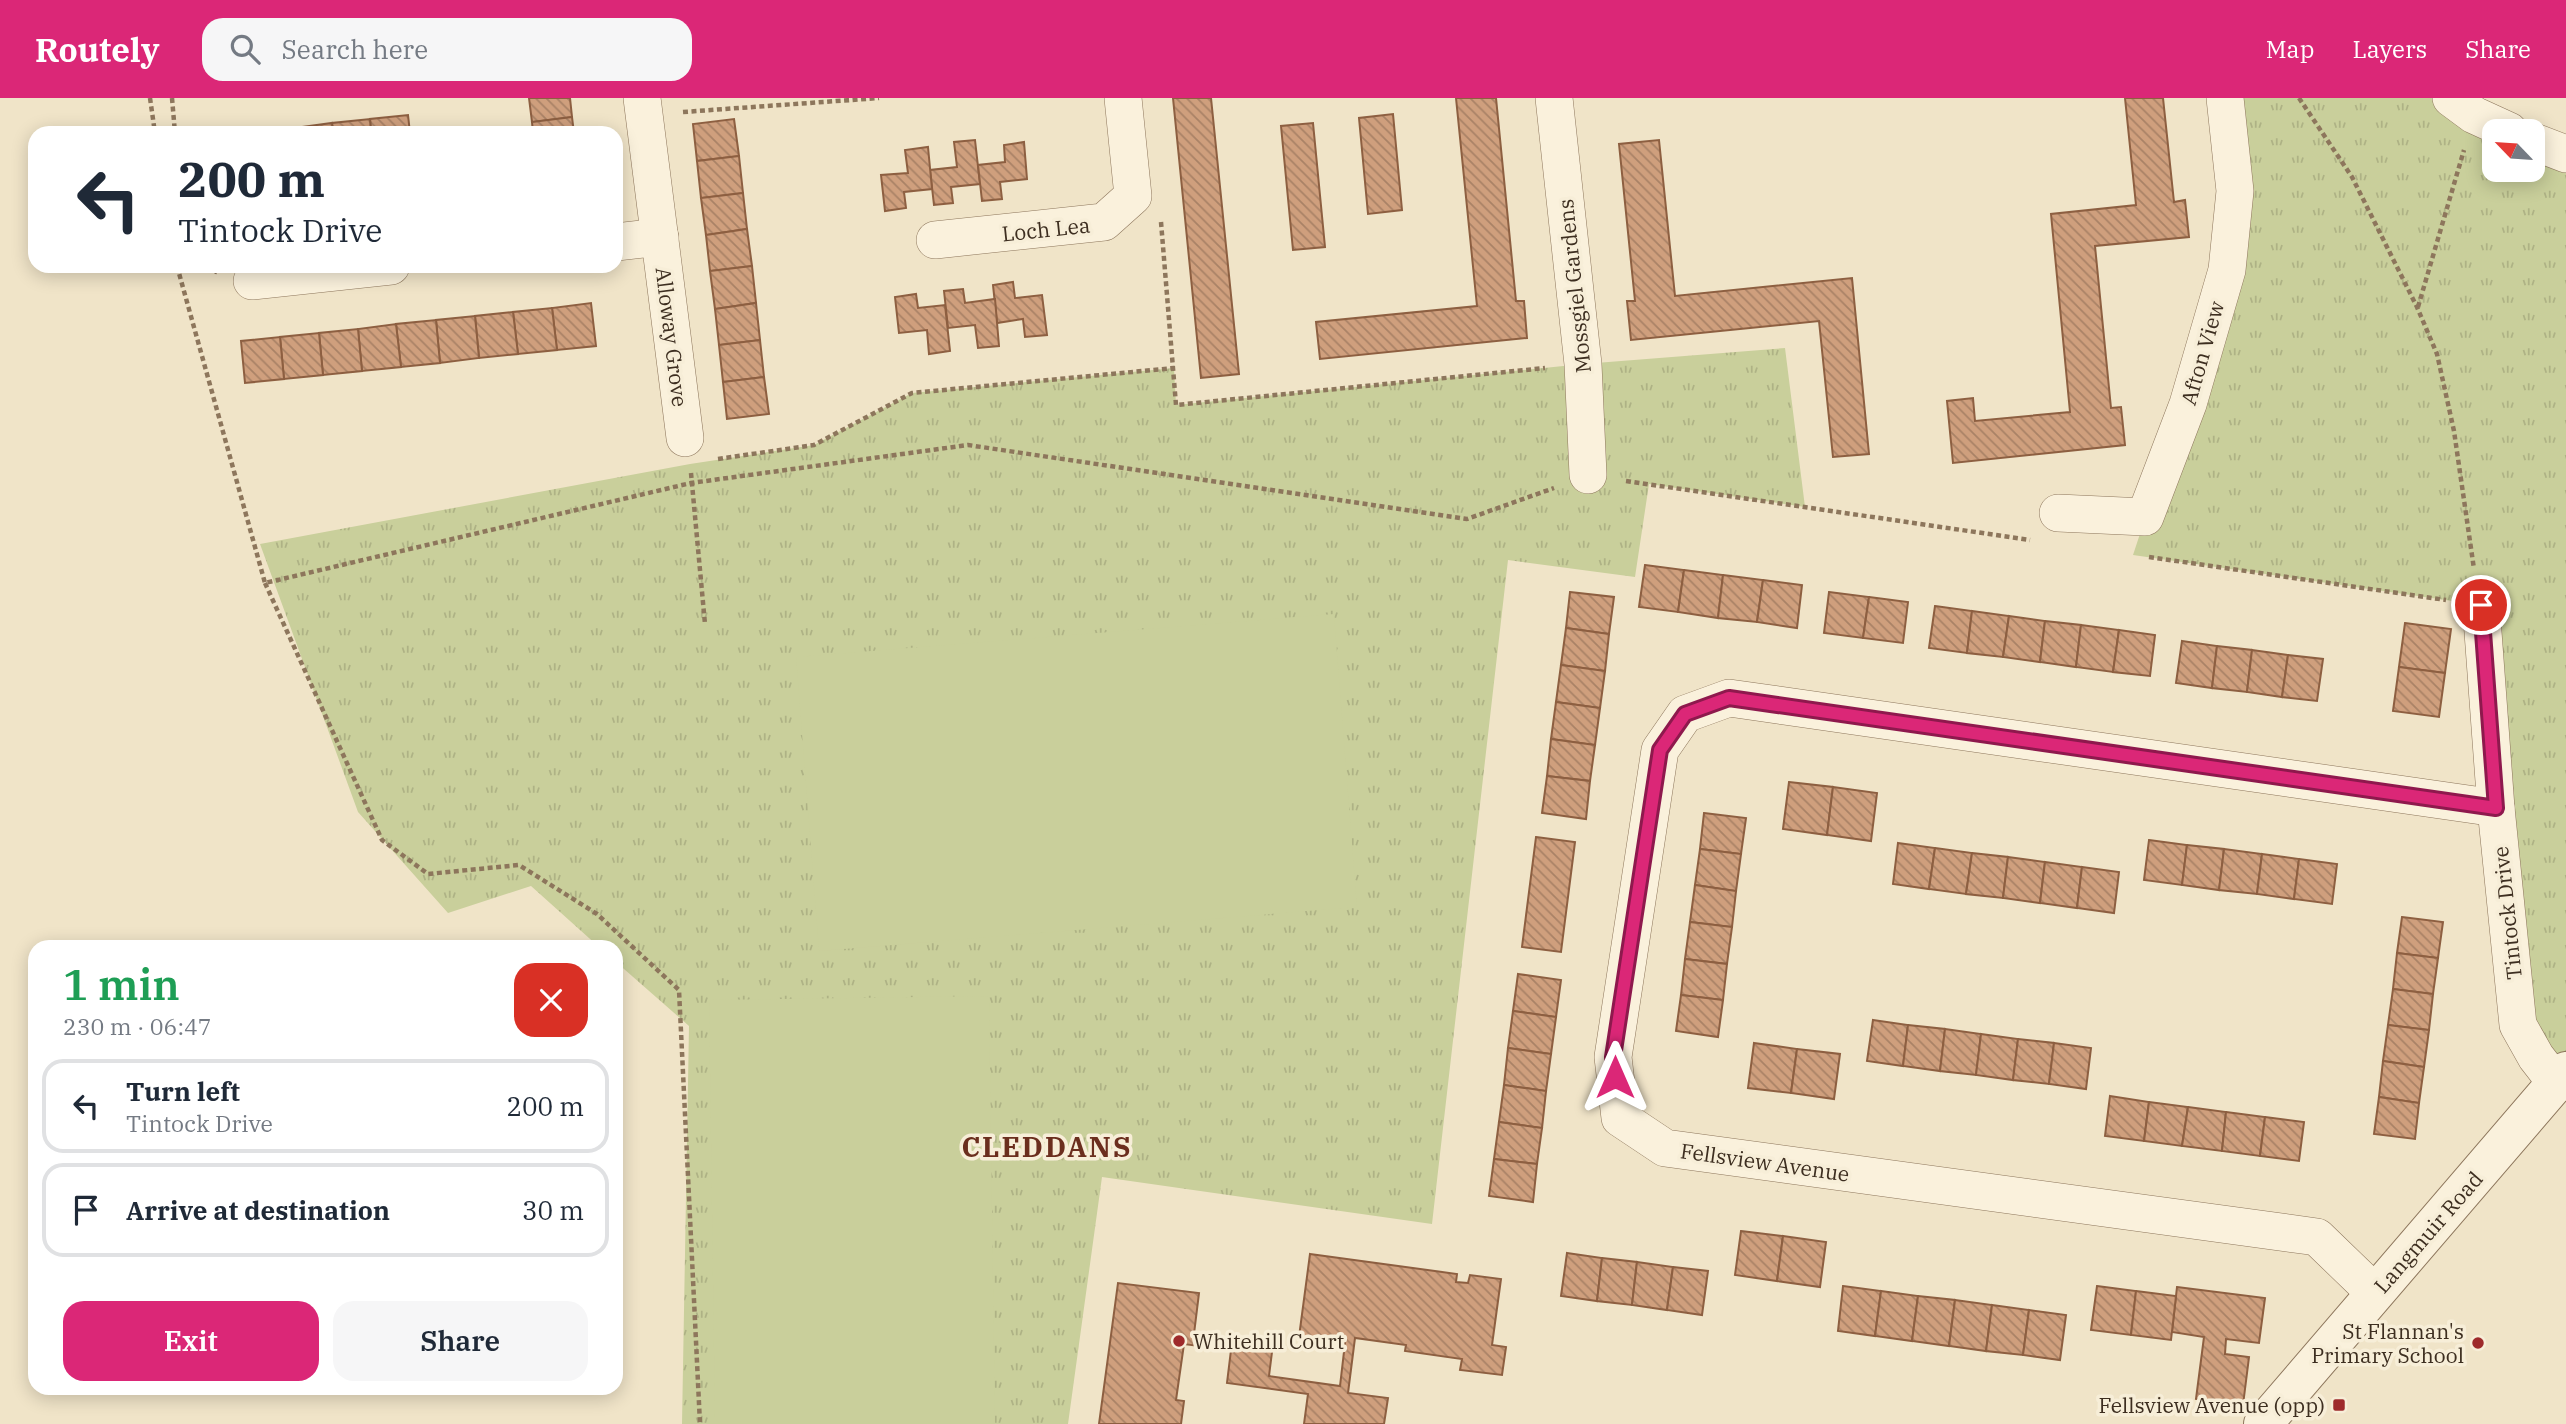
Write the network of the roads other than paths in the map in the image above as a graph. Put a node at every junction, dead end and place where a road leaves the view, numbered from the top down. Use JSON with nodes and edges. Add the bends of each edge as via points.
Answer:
{"nodes":[{"id":1,"x":1123,"y":98,"type":"edge"},
{"id":2,"x":1554,"y":98,"type":"edge"},
{"id":3,"x":2225,"y":98,"type":"edge"},
{"id":4,"x":2469,"y":104,"type":"edge"},
{"id":5,"x":643,"y":106,"type":"edge"},
{"id":6,"x":2491,"y":119,"type":"edge"},
{"id":7,"x":2545,"y":146,"type":"edge"},
{"id":8,"x":2566,"y":154,"type":"edge"},
{"id":9,"x":660,"y":237,"type":"junction"},
{"id":10,"x":934,"y":240,"type":"dead end"},
{"id":11,"x":623,"y":241,"type":"edge"},
{"id":12,"x":326,"y":273,"type":"edge"},
{"id":13,"x":252,"y":281,"type":"dead end"},
{"id":14,"x":687,"y":451,"type":"road end"},
{"id":15,"x":1587,"y":475,"type":"road end"},
{"id":16,"x":2059,"y":513,"type":"dead end"},
{"id":17,"x":2481,"y":605,"type":"dead end"},
{"id":18,"x":2496,"y":808,"type":"junction"},
{"id":19,"x":2561,"y":1078,"type":"edge"},
{"id":20,"x":2375,"y":1293,"type":"junction"},
{"id":21,"x":2263,"y":1424,"type":"edge"}],
"edges":[{"from":1,"to":10,"type":"street","name":"Loch Lea","via":[[1133,196],[1104,222]]},
{"from":2,"to":15,"type":"street","name":"Mossgiel Gardens","via":[[1583,364]]},
{"from":3,"to":16,"type":"street","name":"Afton View","via":[[2235,191],[2227,270],[2188,404],[2145,517]]},
{"from":4,"to":6,"type":"street"},
{"from":5,"to":9,"type":"street","name":"Alloway Grove"},
{"from":7,"to":8,"type":"street"},
{"from":9,"to":11,"type":"street","name":"Alloway Grove"},
{"from":9,"to":14,"type":"street","name":"Alloway Grove"},
{"from":12,"to":13,"type":"street"},
{"from":17,"to":18,"type":"street","name":"Tintock Drive"},
{"from":18,"to":19,"type":"street","name":"Tintock Drive","via":[[2518,1025],[2536,1056]]},
{"from":18,"to":20,"type":"street","name":"Fellsview Avenue","via":[[1729,698],[1685,714],[1660,750],[1613,1057],[1620,1118],[1665,1148],[2316,1237]]},
{"from":19,"to":20,"type":"street","name":"Langmuir Road"},
{"from":20,"to":21,"type":"street","name":"Langmuir Road"}]}
